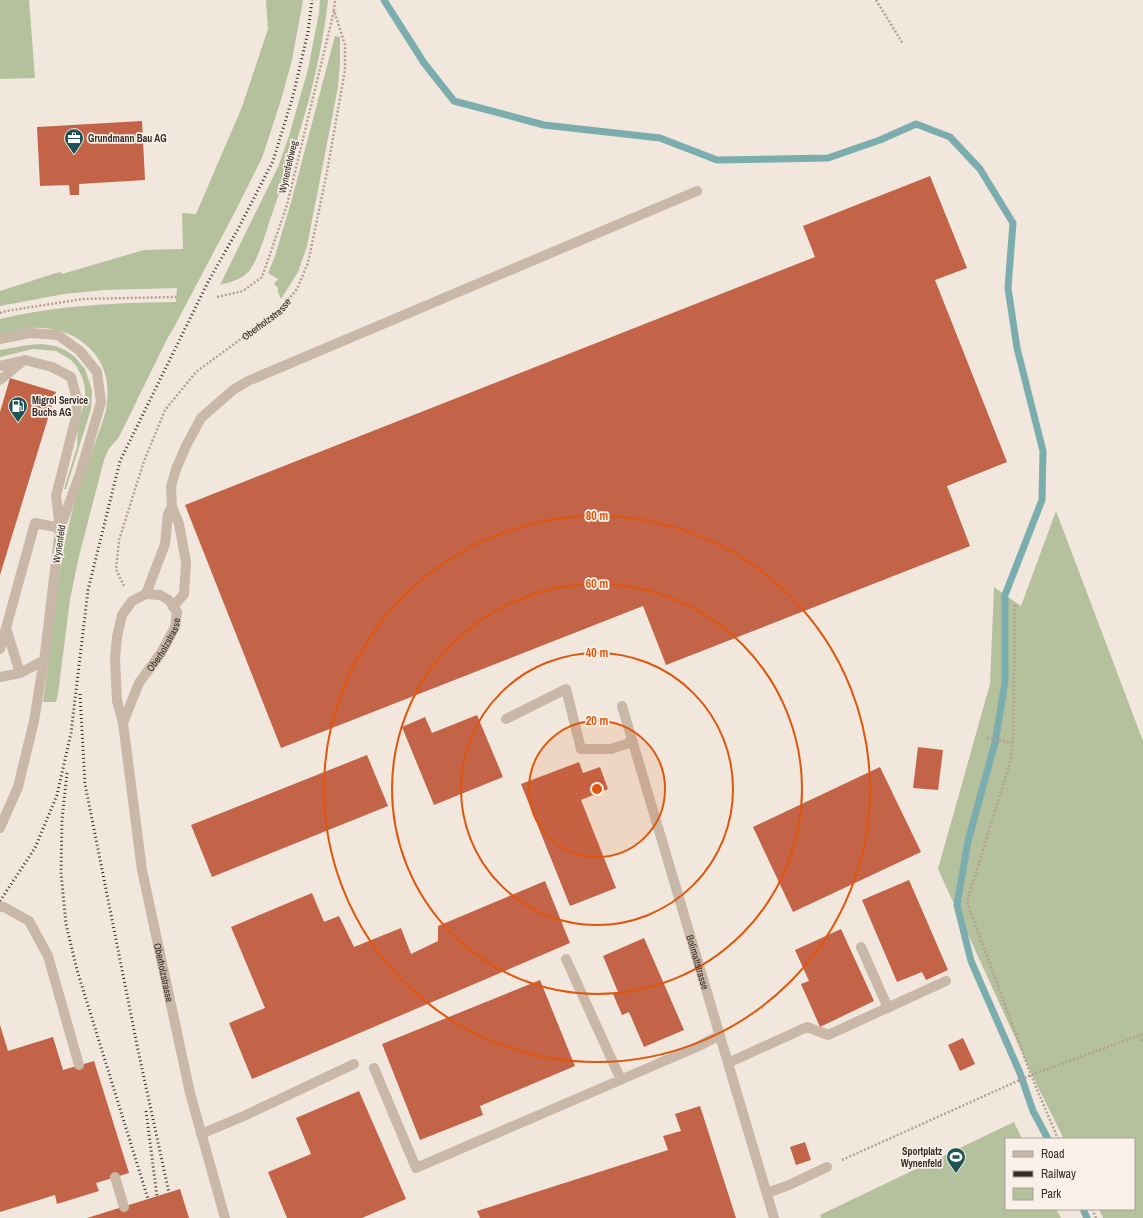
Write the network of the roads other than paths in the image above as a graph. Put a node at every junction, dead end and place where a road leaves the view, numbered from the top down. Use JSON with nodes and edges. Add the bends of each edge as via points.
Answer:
{"nodes":[{"id":1,"x":697,"y":191,"type":"dead end"},
{"id":2,"x":0,"y":339,"type":"edge"},
{"id":3,"x":25,"y":360,"type":"junction"},
{"id":4,"x":0,"y":366,"type":"edge"},
{"id":5,"x":0,"y":380,"type":"edge"},
{"id":6,"x":172,"y":507,"type":"junction"},
{"id":7,"x":60,"y":528,"type":"junction"},
{"id":8,"x":146,"y":594,"type":"junction"},
{"id":9,"x":173,"y":608,"type":"junction"},
{"id":10,"x":6,"y":628,"type":"junction"},
{"id":11,"x":0,"y":649,"type":"edge"},
{"id":12,"x":43,"y":661,"type":"junction"},
{"id":13,"x":20,"y":673,"type":"junction"},
{"id":14,"x":0,"y":677,"type":"edge"},
{"id":15,"x":622,"y":706,"type":"dead end"},
{"id":16,"x":506,"y":719,"type":"dead end"},
{"id":17,"x":124,"y":723,"type":"junction"},
{"id":18,"x":632,"y":742,"type":"junction"},
{"id":19,"x":0,"y":828,"type":"edge"},
{"id":20,"x":0,"y":907,"type":"edge"},
{"id":21,"x":861,"y":947,"type":"dead end"},
{"id":22,"x":566,"y":959,"type":"dead end"},
{"id":23,"x":946,"y":981,"type":"dead end"},
{"id":24,"x":888,"y":1008,"type":"junction"},
{"id":25,"x":720,"y":1036,"type":"junction"},
{"id":26,"x":728,"y":1063,"type":"junction"},
{"id":27,"x":354,"y":1064,"type":"dead end"},
{"id":28,"x":79,"y":1065,"type":"dead end"},
{"id":29,"x":374,"y":1068,"type":"dead end"},
{"id":30,"x":621,"y":1080,"type":"junction"},
{"id":31,"x":201,"y":1134,"type":"junction"},
{"id":32,"x":827,"y":1167,"type":"road end"},
{"id":33,"x":115,"y":1177,"type":"dead end"},
{"id":34,"x":767,"y":1193,"type":"junction"},
{"id":35,"x":124,"y":1207,"type":"dead end"},
{"id":36,"x":225,"y":1218,"type":"edge"},
{"id":37,"x":774,"y":1218,"type":"edge"}],
"edges":[{"from":1,"to":6,"type":"street","via":[[248,381],[233,390],[201,418],[186,446],[171,487]]},
{"from":2,"to":7,"type":"street","name":"Wynenfeld","via":[[30,333],[58,335],[80,351],[97,372],[101,402],[80,474]]},
{"from":3,"to":4,"type":"street"},
{"from":3,"to":5,"type":"street"},
{"from":3,"to":7,"type":"street","via":[[52,367],[71,378],[77,399],[76,417],[56,496]]},
{"from":6,"to":8,"type":"street","via":[[168,514],[165,544]]},
{"from":6,"to":9,"type":"street","via":[[179,524],[186,562],[184,594]]},
{"from":7,"to":10,"type":"street","via":[[35,523]]},
{"from":7,"to":12,"type":"street","name":"Wynenfeld"},
{"from":8,"to":9,"type":"street","name":"Oberholzstrasse","via":[[160,595],[169,600]]},
{"from":8,"to":17,"type":"street","name":"Oberholzstrasse","via":[[132,601],[122,614],[117,637],[117,701]]},
{"from":9,"to":17,"type":"street","name":"Oberholzstrasse","via":[[177,612],[175,627],[161,653],[139,683]]},
{"from":10,"to":11,"type":"street"},
{"from":10,"to":13,"type":"street"},
{"from":12,"to":13,"type":"street"},
{"from":12,"to":19,"type":"street","name":"Wynenfeld","via":[[35,715],[18,787]]},
{"from":13,"to":14,"type":"street"},
{"from":15,"to":18,"type":"street","name":"Bolimattstrasse"},
{"from":16,"to":18,"type":"street","via":[[566,689],[581,749],[611,749]]},
{"from":17,"to":31,"type":"street","name":"Oberholzstrasse","via":[[142,870]]},
{"from":18,"to":25,"type":"street","name":"Bolimattstrasse"},
{"from":20,"to":28,"type":"street","via":[[29,921],[48,956]]},
{"from":21,"to":24,"type":"street"},
{"from":22,"to":30,"type":"street"},
{"from":23,"to":24,"type":"street"},
{"from":24,"to":26,"type":"street","via":[[828,1035],[807,1027]]},
{"from":25,"to":26,"type":"street","name":"Bolimattstrasse"},
{"from":25,"to":30,"type":"street"},
{"from":26,"to":34,"type":"street","name":"Bolimattstrasse"},
{"from":27,"to":31,"type":"street"},
{"from":29,"to":30,"type":"street","via":[[416,1168]]},
{"from":31,"to":36,"type":"street","name":"Oberholzstrasse"},
{"from":32,"to":34,"type":"street"},
{"from":33,"to":35,"type":"street"},
{"from":34,"to":37,"type":"street","name":"Bolimattstrasse"}]}
